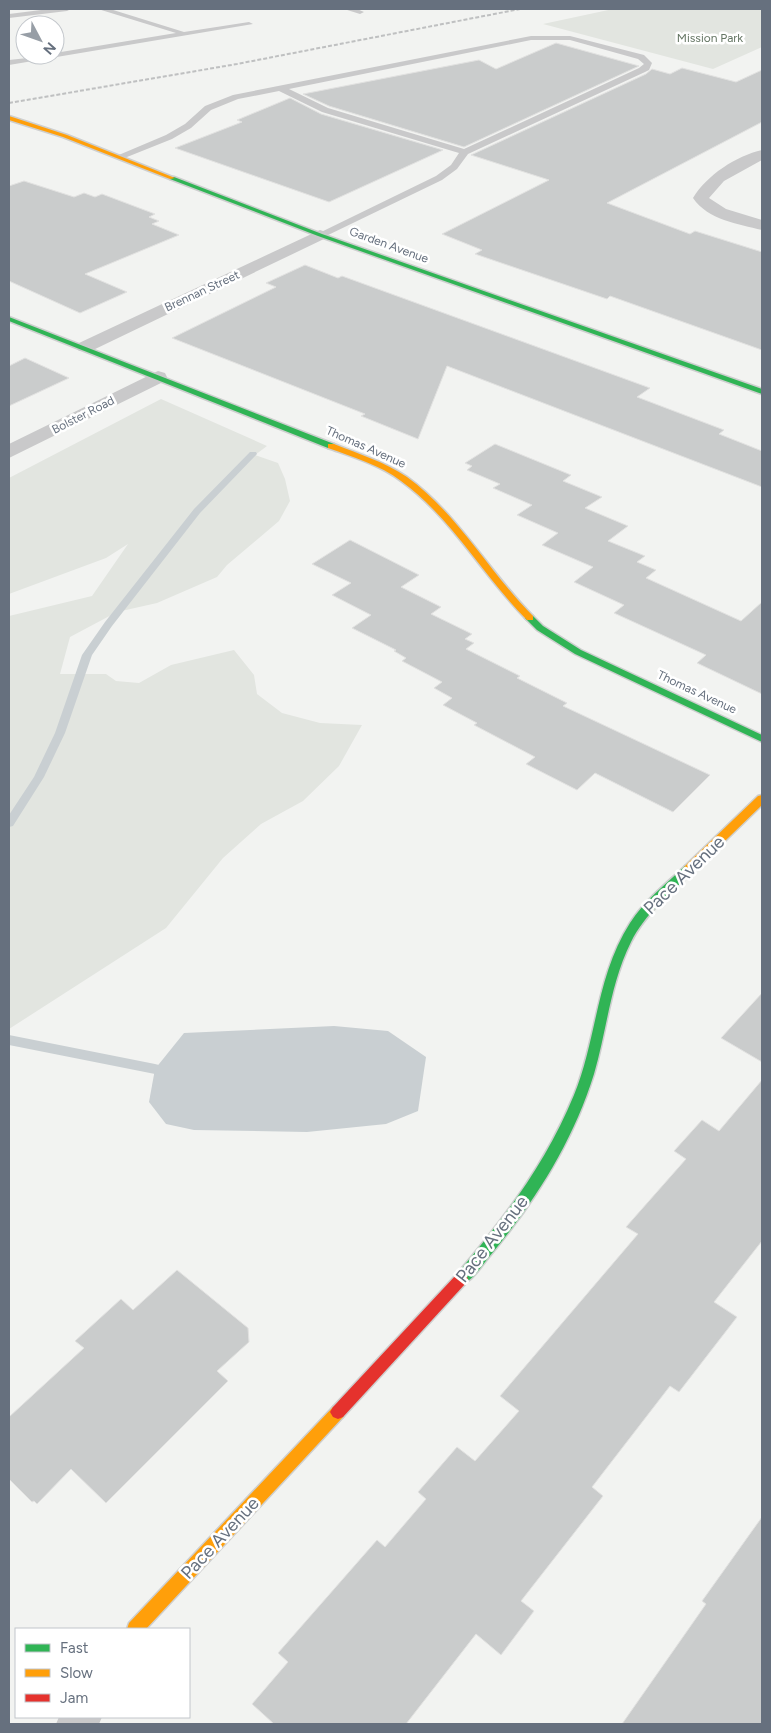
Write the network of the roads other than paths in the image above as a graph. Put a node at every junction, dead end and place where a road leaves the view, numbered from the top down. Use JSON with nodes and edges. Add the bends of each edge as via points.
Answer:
{"nodes":[{"id":1,"x":67,"y":9,"type":"edge"},
{"id":2,"x":102,"y":9,"type":"edge"},
{"id":3,"x":348,"y":9,"type":"edge"},
{"id":4,"x":360,"y":12,"type":"dead end"},
{"id":5,"x":9,"y":16,"type":"edge"},
{"id":6,"x":249,"y":24,"type":"dead end"},
{"id":7,"x":185,"y":34,"type":"junction"},
{"id":8,"x":9,"y":62,"type":"edge"},
{"id":9,"x":280,"y":88,"type":"junction"},
{"id":10,"x":9,"y":118,"type":"edge"},
{"id":11,"x":465,"y":152,"type":"junction"},
{"id":12,"x":762,"y":154,"type":"edge"},
{"id":13,"x":119,"y":157,"type":"junction"},
{"id":14,"x":762,"y":225,"type":"edge"},
{"id":15,"x":320,"y":235,"type":"junction"},
{"id":16,"x":9,"y":319,"type":"edge"},
{"id":17,"x":84,"y":347,"type":"junction"},
{"id":18,"x":158,"y":377,"type":"junction"},
{"id":19,"x":762,"y":392,"type":"edge"},
{"id":20,"x":9,"y":452,"type":"edge"},
{"id":21,"x":762,"y":739,"type":"edge"},
{"id":22,"x":762,"y":799,"type":"edge"},
{"id":23,"x":136,"y":1628,"type":"edge"}],
"edges":[{"from":1,"to":5,"type":"lane"},
{"from":2,"to":7,"type":"lane"},
{"from":3,"to":4,"type":"lane"},
{"from":6,"to":7,"type":"lane"},
{"from":7,"to":8,"type":"lane"},
{"from":9,"to":11,"type":"lane","via":[[325,110]]},
{"from":9,"to":11,"type":"lane","via":[[540,37],[570,38],[648,63],[642,70]]},
{"from":9,"to":13,"type":"lane","via":[[221,102],[169,137]]},
{"from":10,"to":13,"type":"street","name":"Garden Avenue"},
{"from":11,"to":15,"type":"lane","via":[[454,167],[439,178]]},
{"from":12,"to":14,"type":"street","via":[[705,188],[701,198],[704,204],[719,212]]},
{"from":13,"to":15,"type":"street","name":"Garden Avenue"},
{"from":15,"to":17,"type":"street","name":"Brennan Street"},
{"from":15,"to":19,"type":"street","name":"Garden Avenue"},
{"from":16,"to":17,"type":"street","name":"Thomas Avenue"},
{"from":17,"to":18,"type":"street","name":"Thomas Avenue"},
{"from":18,"to":20,"type":"street","name":"Bolster Road"},
{"from":18,"to":21,"type":"street","name":"Thomas Avenue","via":[[370,461],[404,479],[432,502],[511,601],[540,628],[578,652]]},
{"from":22,"to":23,"type":"street","name":"Pace Avenue","via":[[647,909],[624,941],[612,973],[589,1069],[568,1124],[541,1175],[505,1229]]}]}
